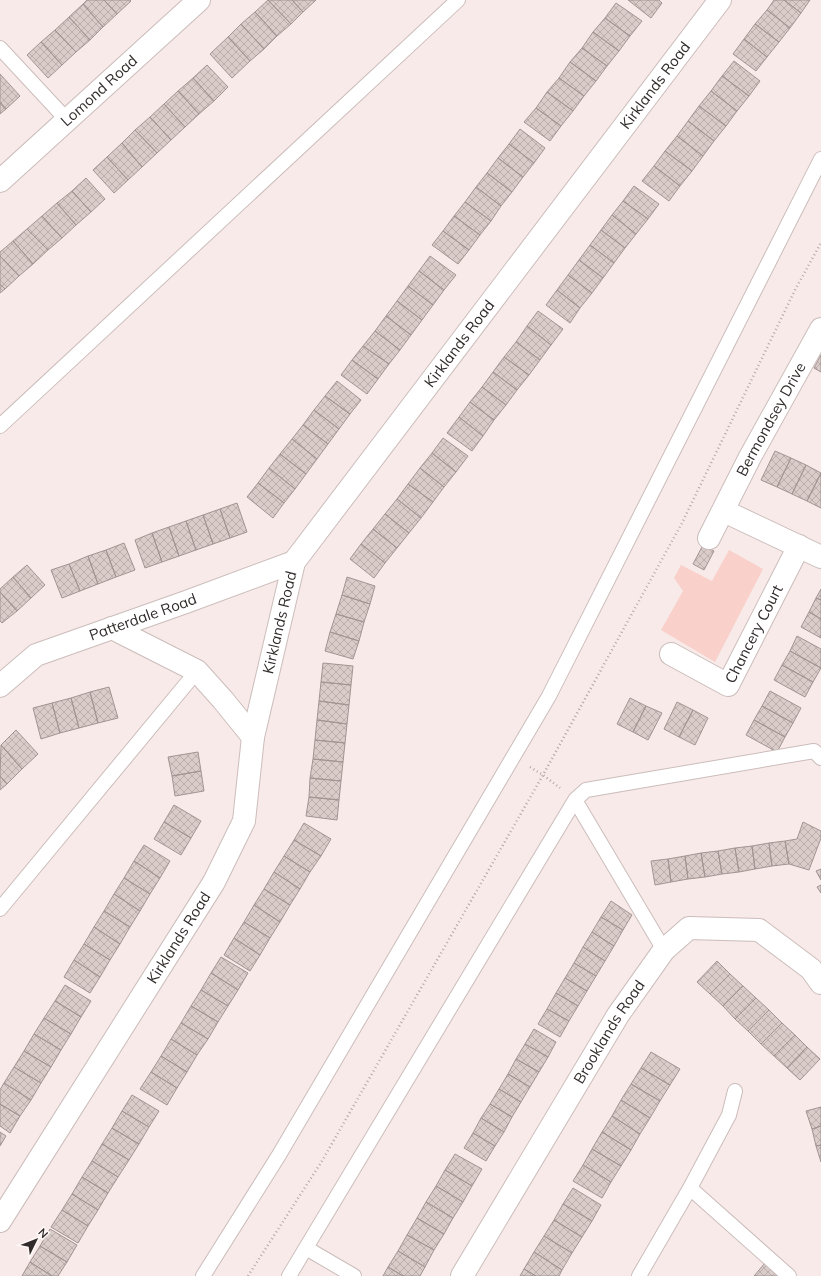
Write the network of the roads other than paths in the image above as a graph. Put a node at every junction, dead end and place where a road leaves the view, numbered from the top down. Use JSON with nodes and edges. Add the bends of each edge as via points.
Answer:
{"nodes":[{"id":1,"x":198,"y":0,"type":"edge"},
{"id":2,"x":458,"y":0,"type":"edge"},
{"id":3,"x":720,"y":0,"type":"edge"},
{"id":4,"x":0,"y":48,"type":"edge"},
{"id":5,"x":67,"y":120,"type":"junction"},
{"id":6,"x":821,"y":159,"type":"edge"},
{"id":7,"x":0,"y":181,"type":"edge"},
{"id":8,"x":821,"y":329,"type":"edge"},
{"id":9,"x":0,"y":426,"type":"edge"},
{"id":10,"x":724,"y":511,"type":"junction"},
{"id":11,"x":709,"y":538,"type":"dead end"},
{"id":12,"x":799,"y":546,"type":"junction"},
{"id":13,"x":821,"y":557,"type":"edge"},
{"id":14,"x":294,"y":562,"type":"junction"},
{"id":15,"x":112,"y":628,"type":"junction"},
{"id":16,"x":670,"y":654,"type":"dead end"},
{"id":17,"x":197,"y":671,"type":"junction"},
{"id":18,"x":0,"y":686,"type":"edge"},
{"id":19,"x":253,"y":737,"type":"junction"},
{"id":20,"x":821,"y":758,"type":"edge"},
{"id":21,"x":575,"y":800,"type":"junction"},
{"id":22,"x":0,"y":908,"type":"edge"},
{"id":23,"x":664,"y":950,"type":"junction"},
{"id":24,"x":821,"y":983,"type":"edge"},
{"id":25,"x":735,"y":1091,"type":"dead end"},
{"id":26,"x":690,"y":1188,"type":"junction"},
{"id":27,"x":0,"y":1221,"type":"edge"},
{"id":28,"x":306,"y":1248,"type":"junction"},
{"id":29,"x":203,"y":1276,"type":"edge"},
{"id":30,"x":289,"y":1276,"type":"edge"},
{"id":31,"x":354,"y":1276,"type":"edge"},
{"id":32,"x":462,"y":1276,"type":"edge"},
{"id":33,"x":639,"y":1276,"type":"edge"},
{"id":34,"x":789,"y":1276,"type":"edge"}],
"edges":[{"from":1,"to":5,"type":"street","name":"Lomond Road"},
{"from":2,"to":9,"type":"lane"},
{"from":3,"to":14,"type":"street","name":"Kirklands Road"},
{"from":4,"to":5,"type":"lane"},
{"from":5,"to":7,"type":"street","name":"Lomond Road"},
{"from":6,"to":29,"type":"lane","via":[[549,696],[279,1155]]},
{"from":8,"to":10,"type":"street","name":"Bermondsey Drive","via":[[750,457]]},
{"from":10,"to":11,"type":"street","name":"Bermondsey Drive"},
{"from":10,"to":12,"type":"street"},
{"from":12,"to":13,"type":"street"},
{"from":12,"to":16,"type":"street","name":"Chancery Court","via":[[728,685]]},
{"from":14,"to":15,"type":"street","name":"Patterdale Road"},
{"from":14,"to":19,"type":"street","name":"Kirklands Road"},
{"from":15,"to":17,"type":"street"},
{"from":15,"to":18,"type":"street","name":"Patterdale Road","via":[[36,655]]},
{"from":17,"to":19,"type":"street"},
{"from":17,"to":22,"type":"lane"},
{"from":19,"to":27,"type":"street","name":"Kirklands Road","via":[[244,821],[214,882]]},
{"from":20,"to":21,"type":"lane","via":[[814,751],[806,752],[586,790]]},
{"from":21,"to":23,"type":"lane"},
{"from":21,"to":28,"type":"lane"},
{"from":23,"to":24,"type":"street","name":"Brooklands Road","via":[[689,928],[759,930],[811,969]]},
{"from":23,"to":32,"type":"street","name":"Brooklands Road","via":[[618,1015]]},
{"from":25,"to":26,"type":"lane","via":[[729,1116]]},
{"from":26,"to":33,"type":"lane"},
{"from":26,"to":34,"type":"lane"},
{"from":28,"to":30,"type":"lane"},
{"from":28,"to":31,"type":"lane"}]}
